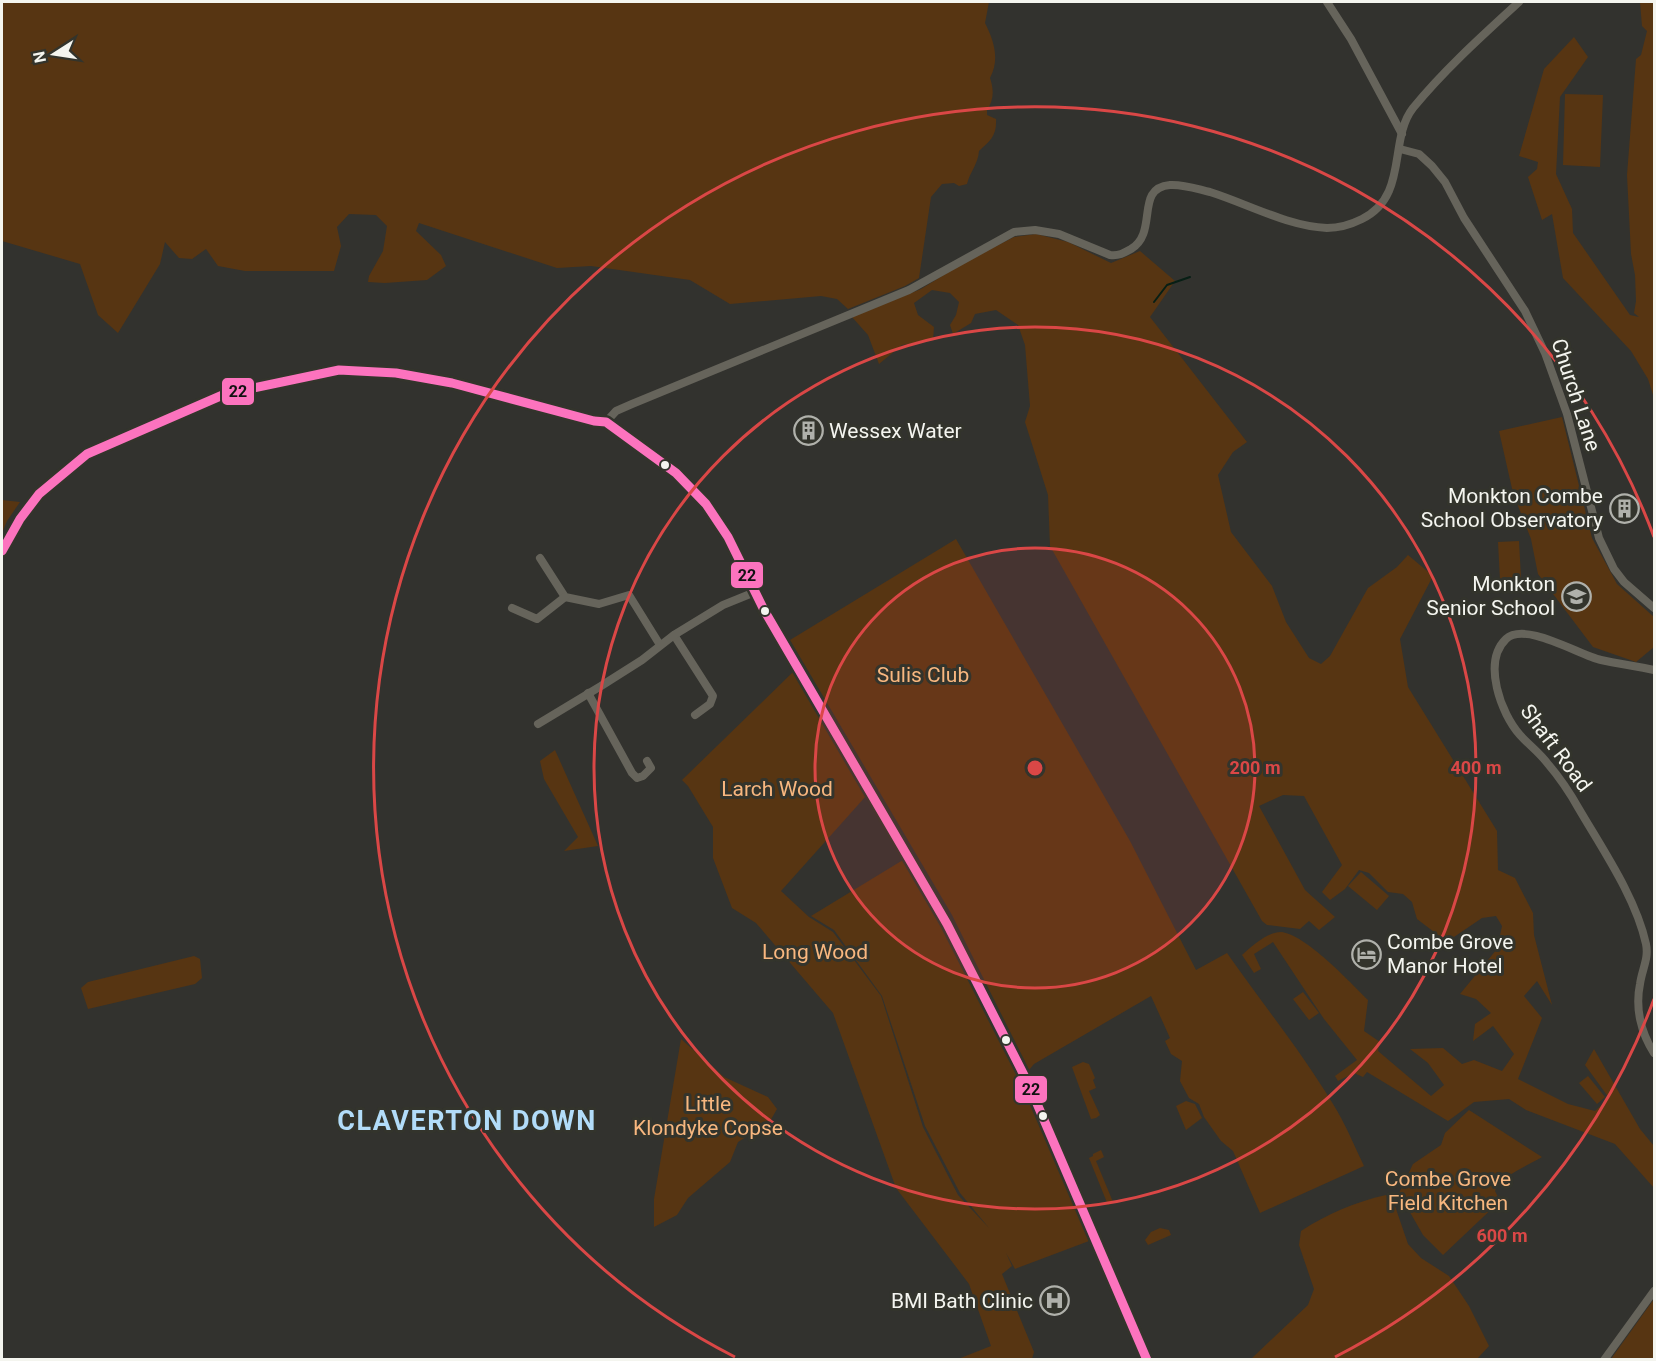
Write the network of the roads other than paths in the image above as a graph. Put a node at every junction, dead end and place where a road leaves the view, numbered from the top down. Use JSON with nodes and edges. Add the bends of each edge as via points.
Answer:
{"nodes":[{"id":1,"x":1327,"y":2,"type":"edge"},
{"id":2,"x":1519,"y":2,"type":"edge"},
{"id":3,"x":1402,"y":134,"type":"junction"},
{"id":4,"x":1400,"y":149,"type":"junction"},
{"id":5,"x":606,"y":422,"type":"junction"},
{"id":6,"x":2,"y":551,"type":"edge"},
{"id":7,"x":540,"y":558,"type":"dead end"},
{"id":8,"x":755,"y":592,"type":"junction"},
{"id":9,"x":565,"y":597,"type":"junction"},
{"id":10,"x":512,"y":608,"type":"dead end"},
{"id":11,"x":1654,"y":608,"type":"edge"},
{"id":12,"x":674,"y":635,"type":"junction"},
{"id":13,"x":660,"y":645,"type":"junction"},
{"id":14,"x":1654,"y":670,"type":"edge"},
{"id":15,"x":588,"y":693,"type":"junction"},
{"id":16,"x":695,"y":716,"type":"dead end"},
{"id":17,"x":537,"y":724,"type":"dead end"},
{"id":18,"x":647,"y":761,"type":"dead end"},
{"id":19,"x":1654,"y":1053,"type":"edge"},
{"id":20,"x":1654,"y":1291,"type":"edge"},
{"id":21,"x":1147,"y":1359,"type":"edge"},
{"id":22,"x":1604,"y":1359,"type":"edge"}],
"edges":[{"from":1,"to":3,"type":"street"},
{"from":2,"to":3,"type":"street","via":[[1469,47],[1412,109]]},
{"from":3,"to":4,"type":"street"},
{"from":4,"to":5,"type":"street","via":[[1387,195],[1378,207],[1352,224],[1309,226],[1195,188],[1162,186],[1150,198],[1143,238],[1127,252],[1110,255],[1059,234],[1014,232],[909,290],[632,404],[616,411]]},
{"from":4,"to":11,"type":"street","name":"Church Lane","via":[[1419,154],[1445,182],[1525,311],[1567,414],[1599,538],[1624,582]]},
{"from":5,"to":6,"type":"street","via":[[396,373],[339,370],[237,391],[87,454],[39,494]]},
{"from":5,"to":8,"type":"street","via":[[676,473],[695,492],[728,537]]},
{"from":7,"to":9,"type":"street"},
{"from":8,"to":12,"type":"street","via":[[723,605]]},
{"from":8,"to":21,"type":"street","via":[[947,924],[1029,1085]]},
{"from":9,"to":10,"type":"street","via":[[537,619]]},
{"from":9,"to":13,"type":"street","via":[[599,604],[629,595]]},
{"from":12,"to":13,"type":"street"},
{"from":12,"to":16,"type":"street","via":[[713,696],[710,704]]},
{"from":13,"to":15,"type":"street"},
{"from":14,"to":19,"type":"street","name":"Shaft Road","via":[[1600,660],[1545,638],[1519,633],[1507,638],[1500,647],[1494,671],[1510,721],[1564,785],[1629,896],[1647,947],[1638,1012]]},
{"from":15,"to":17,"type":"street"},
{"from":15,"to":18,"type":"street","via":[[637,778],[651,768]]},
{"from":20,"to":22,"type":"street"}]}
